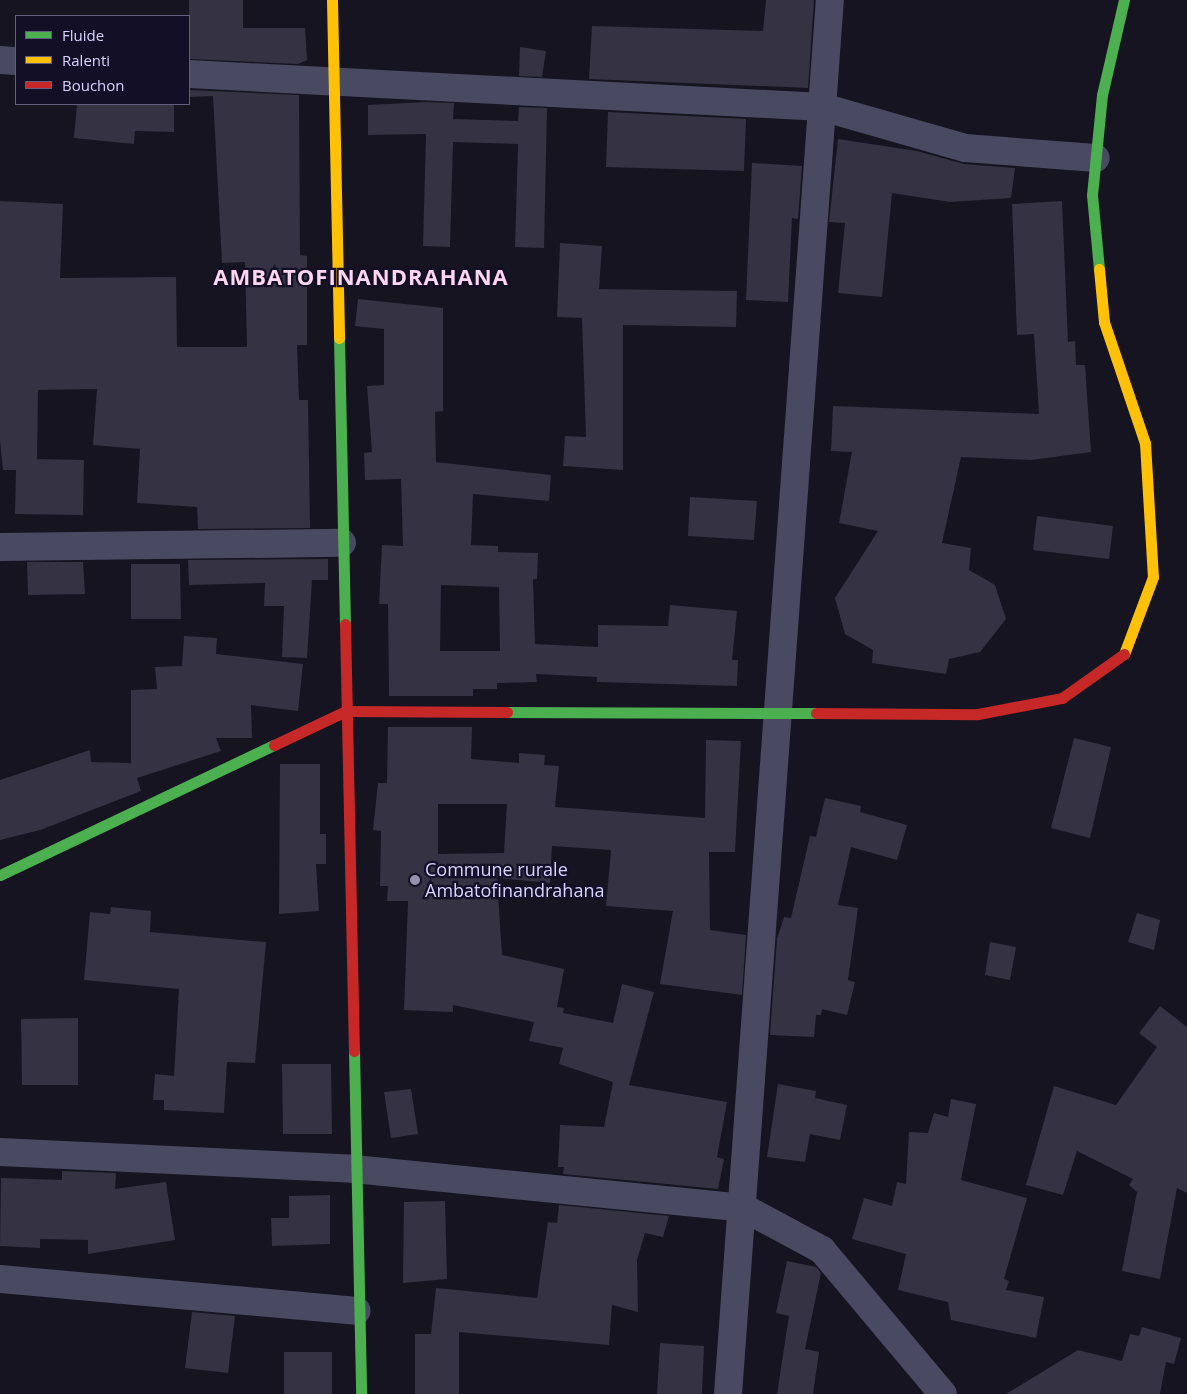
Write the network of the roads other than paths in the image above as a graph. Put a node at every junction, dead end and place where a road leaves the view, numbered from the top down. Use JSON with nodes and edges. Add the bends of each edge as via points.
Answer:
{"nodes":[{"id":1,"x":332,"y":0,"type":"edge"},
{"id":2,"x":830,"y":0,"type":"edge"},
{"id":3,"x":1124,"y":0,"type":"edge"},
{"id":4,"x":0,"y":60,"type":"edge"},
{"id":5,"x":15,"y":61,"type":"edge"},
{"id":6,"x":190,"y":74,"type":"edge"},
{"id":7,"x":334,"y":84,"type":"junction"},
{"id":8,"x":822,"y":107,"type":"junction"},
{"id":9,"x":1096,"y":158,"type":"junction"},
{"id":10,"x":342,"y":543,"type":"junction"},
{"id":11,"x":0,"y":546,"type":"edge"},
{"id":12,"x":346,"y":710,"type":"junction"},
{"id":13,"x":776,"y":712,"type":"junction"},
{"id":14,"x":0,"y":874,"type":"edge"},
{"id":15,"x":0,"y":1152,"type":"edge"},
{"id":16,"x":354,"y":1169,"type":"junction"},
{"id":17,"x":744,"y":1208,"type":"junction"},
{"id":18,"x":0,"y":1279,"type":"edge"},
{"id":19,"x":357,"y":1311,"type":"junction"},
{"id":20,"x":361,"y":1394,"type":"edge"},
{"id":21,"x":728,"y":1394,"type":"edge"},
{"id":22,"x":943,"y":1394,"type":"edge"}],
"edges":[{"from":1,"to":7,"type":"street"},
{"from":2,"to":8,"type":"street"},
{"from":3,"to":9,"type":"street","via":[[1102,95]]},
{"from":4,"to":5,"type":"street"},
{"from":6,"to":7,"type":"street"},
{"from":7,"to":8,"type":"street"},
{"from":7,"to":10,"type":"street"},
{"from":8,"to":9,"type":"street","via":[[965,148]]},
{"from":8,"to":13,"type":"street"},
{"from":9,"to":13,"type":"street","via":[[1092,195],[1104,322],[1146,452],[1153,577],[1127,652],[1062,698],[978,714]]},
{"from":10,"to":11,"type":"street"},
{"from":10,"to":12,"type":"street"},
{"from":12,"to":13,"type":"street"},
{"from":12,"to":14,"type":"street"},
{"from":12,"to":16,"type":"street"},
{"from":13,"to":17,"type":"street"},
{"from":15,"to":16,"type":"street"},
{"from":16,"to":17,"type":"street"},
{"from":16,"to":19,"type":"street"},
{"from":17,"to":21,"type":"street"},
{"from":17,"to":22,"type":"street","via":[[822,1250]]},
{"from":18,"to":19,"type":"street"},
{"from":19,"to":20,"type":"street"}]}
